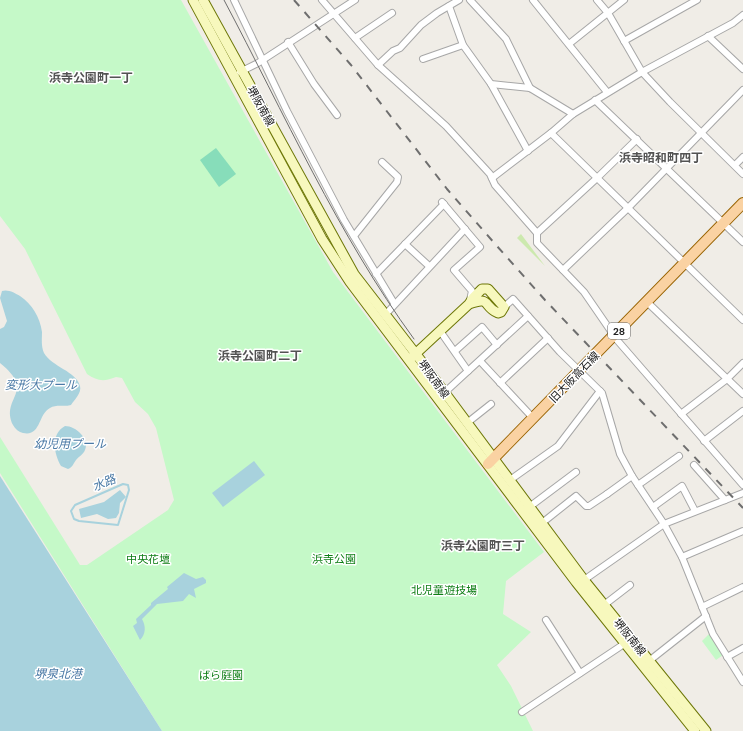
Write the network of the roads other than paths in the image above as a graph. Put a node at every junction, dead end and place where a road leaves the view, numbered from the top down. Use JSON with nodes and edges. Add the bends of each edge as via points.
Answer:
{"nodes":[{"id":1,"x":193,"y":0,"type":"edge"},
{"id":2,"x":203,"y":0,"type":"edge"},
{"id":3,"x":234,"y":0,"type":"edge"},
{"id":4,"x":322,"y":0,"type":"edge"},
{"id":5,"x":355,"y":0,"type":"edge"},
{"id":6,"x":459,"y":0,"type":"edge"},
{"id":7,"x":470,"y":0,"type":"edge"},
{"id":8,"x":533,"y":0,"type":"edge"},
{"id":9,"x":597,"y":0,"type":"edge"},
{"id":10,"x":624,"y":0,"type":"edge"},
{"id":11,"x":697,"y":0,"type":"edge"},
{"id":12,"x":449,"y":6,"type":"junction"},
{"id":13,"x":392,"y":12,"type":"dead end"},
{"id":14,"x":608,"y":13,"type":"junction"},
{"id":15,"x":334,"y":14,"type":"junction"},
{"id":16,"x":743,"y":15,"type":"edge"},
{"id":17,"x":708,"y":36,"type":"junction"},
{"id":18,"x":355,"y":38,"type":"junction"},
{"id":19,"x":624,"y":41,"type":"junction"},
{"id":20,"x":288,"y":42,"type":"junction"},
{"id":21,"x":569,"y":44,"type":"junction"},
{"id":22,"x":464,"y":45,"type":"junction"},
{"id":23,"x":423,"y":59,"type":"dead end"},
{"id":24,"x":262,"y":60,"type":"junction"},
{"id":25,"x":378,"y":65,"type":"junction"},
{"id":26,"x":743,"y":69,"type":"edge"},
{"id":27,"x":642,"y":72,"type":"junction"},
{"id":28,"x":237,"y":74,"type":"junction"},
{"id":29,"x":491,"y":84,"type":"junction"},
{"id":30,"x":530,"y":88,"type":"junction"},
{"id":31,"x":743,"y":90,"type":"edge"},
{"id":32,"x":607,"y":92,"type":"junction"},
{"id":33,"x":595,"y":100,"type":"junction"},
{"id":34,"x":573,"y":114,"type":"junction"},
{"id":35,"x":337,"y":115,"type":"dead end"},
{"id":36,"x":551,"y":133,"type":"junction"},
{"id":37,"x":702,"y":133,"type":"junction"},
{"id":38,"x":637,"y":139,"type":"junction"},
{"id":39,"x":528,"y":151,"type":"junction"},
{"id":40,"x":743,"y":157,"type":"edge"},
{"id":41,"x":382,"y":162,"type":"dead end"},
{"id":42,"x":735,"y":165,"type":"junction"},
{"id":43,"x":667,"y":169,"type":"junction"},
{"id":44,"x":743,"y":174,"type":"edge"},
{"id":45,"x":492,"y":178,"type":"junction"},
{"id":46,"x":597,"y":178,"type":"junction"},
{"id":47,"x":743,"y":203,"type":"edge"},
{"id":48,"x":628,"y":208,"type":"junction"},
{"id":49,"x":724,"y":223,"type":"junction"},
{"id":50,"x":465,"y":229,"type":"junction"},
{"id":51,"x":537,"y":233,"type":"junction"},
{"id":52,"x":354,"y":236,"type":"junction"},
{"id":53,"x":743,"y":242,"type":"edge"},
{"id":54,"x":405,"y":244,"type":"junction"},
{"id":55,"x":685,"y":264,"type":"junction"},
{"id":56,"x":428,"y":266,"type":"junction"},
{"id":57,"x":563,"y":270,"type":"junction"},
{"id":58,"x":376,"y":274,"type":"junction"},
{"id":59,"x":647,"y":302,"type":"junction"},
{"id":60,"x":394,"y":303,"type":"junction"},
{"id":61,"x":469,"y":304,"type":"junction"},
{"id":62,"x":504,"y":307,"type":"joint"},
{"id":63,"x":385,"y":314,"type":"junction"},
{"id":64,"x":528,"y":316,"type":"junction"},
{"id":65,"x":743,"y":320,"type":"edge"},
{"id":66,"x":440,"y":331,"type":"junction"},
{"id":67,"x":614,"y":337,"type":"junction"},
{"id":68,"x":548,"y":338,"type":"junction"},
{"id":69,"x":497,"y":345,"type":"junction"},
{"id":70,"x":455,"y":351,"type":"junction"},
{"id":71,"x":412,"y":357,"type":"junction"},
{"id":72,"x":480,"y":361,"type":"junction"},
{"id":73,"x":743,"y":363,"type":"edge"},
{"id":74,"x":468,"y":371,"type":"junction"},
{"id":75,"x":580,"y":371,"type":"junction"},
{"id":76,"x":727,"y":379,"type":"junction"},
{"id":77,"x":500,"y":383,"type":"junction"},
{"id":78,"x":600,"y":391,"type":"junction"},
{"id":79,"x":444,"y":393,"type":"junction"},
{"id":80,"x":743,"y":394,"type":"edge"},
{"id":81,"x":491,"y":404,"type":"dead end"},
{"id":82,"x":743,"y":411,"type":"edge"},
{"id":83,"x":681,"y":414,"type":"junction"},
{"id":84,"x":533,"y":418,"type":"junction"},
{"id":85,"x":467,"y":423,"type":"junction"},
{"id":86,"x":704,"y":441,"type":"junction"},
{"id":87,"x":678,"y":456,"type":"dead end"},
{"id":88,"x":491,"y":462,"type":"junction"},
{"id":89,"x":694,"y":465,"type":"dead end"},
{"id":90,"x":576,"y":472,"type":"dead end"},
{"id":91,"x":632,"y":476,"type":"junction"},
{"id":92,"x":510,"y":480,"type":"junction"},
{"id":93,"x":743,"y":484,"type":"edge"},
{"id":94,"x":638,"y":485,"type":"junction"},
{"id":95,"x":743,"y":493,"type":"edge"},
{"id":96,"x":725,"y":500,"type":"junction"},
{"id":97,"x":653,"y":507,"type":"junction"},
{"id":98,"x":526,"y":509,"type":"junction"},
{"id":99,"x":695,"y":511,"type":"junction"},
{"id":100,"x":542,"y":523,"type":"junction"},
{"id":101,"x":664,"y":524,"type":"junction"},
{"id":102,"x":743,"y":531,"type":"edge"},
{"id":103,"x":682,"y":557,"type":"junction"},
{"id":104,"x":584,"y":580,"type":"junction"},
{"id":105,"x":630,"y":585,"type":"dead end"},
{"id":106,"x":743,"y":589,"type":"edge"},
{"id":107,"x":604,"y":605,"type":"junction"},
{"id":108,"x":702,"y":607,"type":"junction"},
{"id":109,"x":706,"y":616,"type":"junction"},
{"id":110,"x":546,"y":620,"type":"dead end"},
{"id":111,"x":628,"y":641,"type":"junction"},
{"id":112,"x":743,"y":648,"type":"edge"},
{"id":113,"x":727,"y":658,"type":"junction"},
{"id":114,"x":649,"y":661,"type":"junction"},
{"id":115,"x":580,"y":673,"type":"junction"},
{"id":116,"x":743,"y":682,"type":"edge"},
{"id":117,"x":522,"y":712,"type":"dead end"},
{"id":118,"x":695,"y":731,"type":"edge"},
{"id":119,"x":706,"y":731,"type":"edge"}],
"edges":[{"from":1,"to":28,"type":"main road","name":"堺阪南線"},
{"from":2,"to":28,"type":"main road","name":"堺阪南線"},
{"from":3,"to":24,"type":"street"},
{"from":4,"to":15,"type":"street"},
{"from":5,"to":15,"type":"street"},
{"from":6,"to":12,"type":"street"},
{"from":7,"to":30,"type":"street","via":[[506,39]]},
{"from":8,"to":21,"type":"street"},
{"from":9,"to":14,"type":"street"},
{"from":10,"to":14,"type":"street"},
{"from":11,"to":19,"type":"street"},
{"from":12,"to":22,"type":"street"},
{"from":12,"to":25,"type":"street","via":[[421,25],[400,48]]},
{"from":13,"to":18,"type":"street"},
{"from":14,"to":19,"type":"street"},
{"from":14,"to":21,"type":"street"},
{"from":15,"to":18,"type":"street"},
{"from":15,"to":20,"type":"street"},
{"from":16,"to":17,"type":"street"},
{"from":17,"to":26,"type":"street"},
{"from":17,"to":27,"type":"street"},
{"from":18,"to":25,"type":"street"},
{"from":19,"to":27,"type":"street"},
{"from":20,"to":24,"type":"street"},
{"from":20,"to":35,"type":"street"},
{"from":21,"to":32,"type":"street"},
{"from":22,"to":23,"type":"street"},
{"from":22,"to":29,"type":"street"},
{"from":24,"to":28,"type":"street"},
{"from":24,"to":52,"type":"street"},
{"from":25,"to":45,"type":"street","via":[[446,126]]},
{"from":27,"to":32,"type":"street"},
{"from":27,"to":37,"type":"street"},
{"from":28,"to":63,"type":"main road","name":"堺阪南線","via":[[347,262]]},
{"from":28,"to":71,"type":"main road","name":"堺阪南線","via":[[334,259]]},
{"from":29,"to":30,"type":"street"},
{"from":29,"to":39,"type":"street"},
{"from":30,"to":34,"type":"street"},
{"from":31,"to":37,"type":"street"},
{"from":32,"to":33,"type":"street"},
{"from":33,"to":34,"type":"street"},
{"from":33,"to":38,"type":"street"},
{"from":34,"to":36,"type":"street"},
{"from":36,"to":39,"type":"street"},
{"from":36,"to":46,"type":"street"},
{"from":37,"to":42,"type":"street"},
{"from":37,"to":43,"type":"street"},
{"from":38,"to":43,"type":"street"},
{"from":38,"to":46,"type":"street"},
{"from":39,"to":45,"type":"street"},
{"from":40,"to":42,"type":"street"},
{"from":41,"to":52,"type":"street","via":[[398,177],[397,182]]},
{"from":42,"to":44,"type":"street"},
{"from":43,"to":48,"type":"street"},
{"from":43,"to":49,"type":"street"},
{"from":45,"to":51,"type":"street"},
{"from":46,"to":48,"type":"street"},
{"from":46,"to":51,"type":"street"},
{"from":47,"to":49,"type":"main road","name":"旧大阪高石線","number":"28"},
{"from":48,"to":55,"type":"street"},
{"from":48,"to":57,"type":"street"},
{"from":49,"to":53,"type":"street"},
{"from":49,"to":55,"type":"main road","name":"旧大阪高石線","number":"28"},
{"from":50,"to":54,"type":"street","via":[[443,203]]},
{"from":50,"to":56,"type":"street"},
{"from":50,"to":61,"type":"street","via":[[480,247],[454,270],[472,291]]},
{"from":51,"to":57,"type":"street","via":[[537,243]]},
{"from":52,"to":58,"type":"street"},
{"from":54,"to":56,"type":"street"},
{"from":54,"to":58,"type":"street"},
{"from":55,"to":59,"type":"main road","name":"旧大阪高石線","number":"28"},
{"from":55,"to":65,"type":"street"},
{"from":56,"to":60,"type":"street"},
{"from":57,"to":67,"type":"street","via":[[584,292]]},
{"from":58,"to":60,"type":"street"},
{"from":59,"to":67,"type":"main road","name":"旧大阪高石線","number":"28"},
{"from":59,"to":76,"type":"street"},
{"from":60,"to":63,"type":"street"},
{"from":61,"to":62,"type":"main road","via":[[480,291],[487,289]]},
{"from":61,"to":66,"type":"main road"},
{"from":62,"to":64,"type":"street","via":[[513,299]]},
{"from":63,"to":71,"type":"main road","name":"堺阪南線"},
{"from":64,"to":68,"type":"street"},
{"from":64,"to":69,"type":"street"},
{"from":66,"to":70,"type":"street"},
{"from":66,"to":71,"type":"main road"},
{"from":67,"to":75,"type":"main road","name":"旧大阪高石線","number":"28"},
{"from":67,"to":83,"type":"street"},
{"from":68,"to":75,"type":"street"},
{"from":68,"to":77,"type":"street"},
{"from":69,"to":70,"type":"street","via":[[482,327]]},
{"from":69,"to":72,"type":"street"},
{"from":70,"to":74,"type":"street"},
{"from":71,"to":79,"type":"main road","name":"堺阪南線"},
{"from":71,"to":88,"type":"main road","name":"堺阪南線"},
{"from":72,"to":74,"type":"street"},
{"from":72,"to":77,"type":"street"},
{"from":73,"to":76,"type":"street"},
{"from":74,"to":79,"type":"street"},
{"from":75,"to":78,"type":"street"},
{"from":75,"to":84,"type":"main road","name":"旧大阪高石線","number":"28"},
{"from":76,"to":80,"type":"street"},
{"from":76,"to":83,"type":"street"},
{"from":77,"to":84,"type":"street"},
{"from":78,"to":91,"type":"street","via":[[620,454]]},
{"from":78,"to":92,"type":"street","via":[[558,446]]},
{"from":79,"to":85,"type":"main road","name":"堺阪南線"},
{"from":81,"to":85,"type":"street"},
{"from":82,"to":86,"type":"street"},
{"from":83,"to":86,"type":"street"},
{"from":84,"to":88,"type":"main road","name":"旧大阪高石線","number":"28"},
{"from":85,"to":88,"type":"main road","name":"堺阪南線"},
{"from":86,"to":93,"type":"street"},
{"from":87,"to":94,"type":"street"},
{"from":88,"to":92,"type":"main road","name":"堺阪南線"},
{"from":88,"to":98,"type":"main road","name":"堺阪南線"},
{"from":89,"to":96,"type":"street"},
{"from":90,"to":98,"type":"street"},
{"from":91,"to":94,"type":"street"},
{"from":91,"to":100,"type":"street","via":[[589,506],[576,496]]},
{"from":92,"to":98,"type":"main road","name":"堺阪南線"},
{"from":94,"to":97,"type":"street"},
{"from":95,"to":96,"type":"street"},
{"from":96,"to":99,"type":"street"},
{"from":97,"to":99,"type":"street","via":[[682,486]]},
{"from":97,"to":101,"type":"street"},
{"from":98,"to":100,"type":"main road","name":"堺阪南線"},
{"from":98,"to":111,"type":"main road","name":"堺阪南線"},
{"from":99,"to":101,"type":"street"},
{"from":100,"to":104,"type":"main road","name":"堺阪南線"},
{"from":101,"to":103,"type":"street"},
{"from":101,"to":104,"type":"street"},
{"from":102,"to":103,"type":"street"},
{"from":103,"to":108,"type":"street"},
{"from":104,"to":107,"type":"main road","name":"堺阪南線"},
{"from":105,"to":107,"type":"street"},
{"from":106,"to":108,"type":"street"},
{"from":107,"to":111,"type":"main road","name":"堺阪南線"},
{"from":108,"to":109,"type":"street"},
{"from":109,"to":113,"type":"street"},
{"from":109,"to":114,"type":"street"},
{"from":110,"to":115,"type":"street"},
{"from":111,"to":114,"type":"main road","name":"堺阪南線"},
{"from":111,"to":115,"type":"street"},
{"from":111,"to":118,"type":"main road","name":"堺阪南線"},
{"from":112,"to":113,"type":"street"},
{"from":113,"to":116,"type":"street"},
{"from":114,"to":119,"type":"main road","name":"堺阪南線"},
{"from":115,"to":117,"type":"street"}]}
